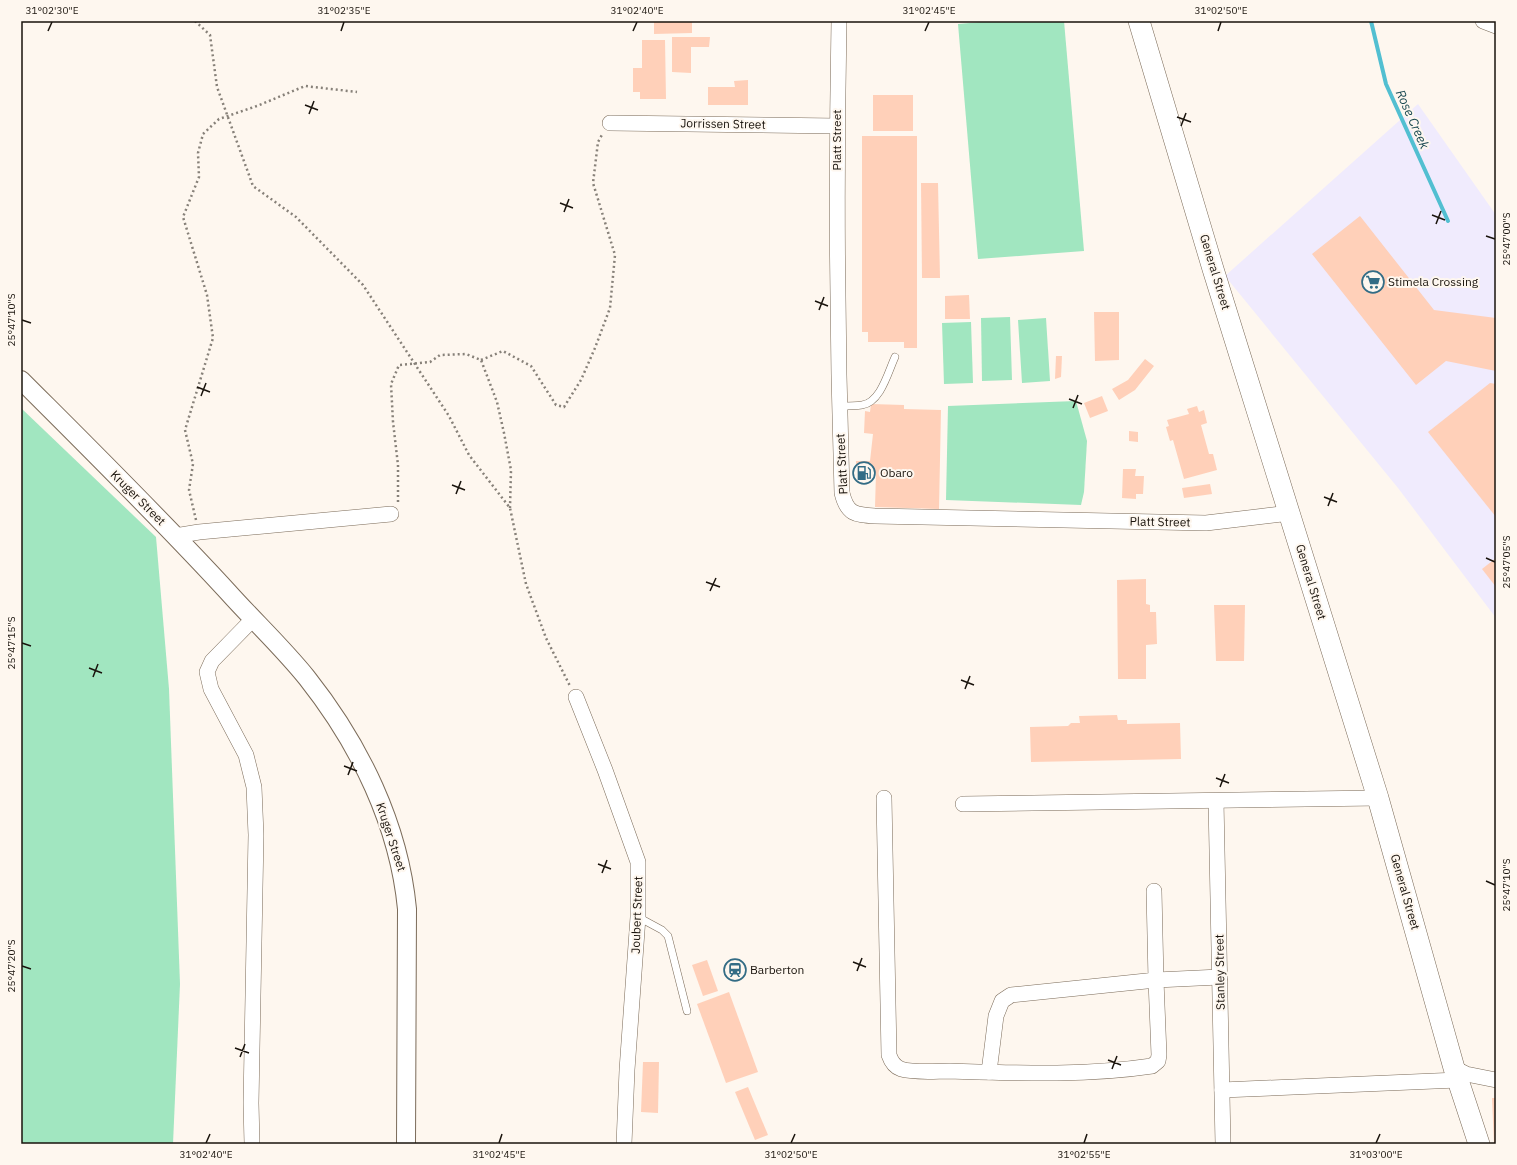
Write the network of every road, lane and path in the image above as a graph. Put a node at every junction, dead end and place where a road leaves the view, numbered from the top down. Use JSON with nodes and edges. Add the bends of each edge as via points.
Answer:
{"nodes":[{"id":1,"x":195,"y":21,"type":"edge"},
{"id":2,"x":839,"y":21,"type":"edge"},
{"id":3,"x":1139,"y":21,"type":"edge"},
{"id":4,"x":1483,"y":21,"type":"edge"},
{"id":5,"x":1496,"y":26,"type":"edge"},
{"id":6,"x":357,"y":92,"type":"dead end"},
{"id":7,"x":228,"y":116,"type":"junction"},
{"id":8,"x":610,"y":123,"type":"joint"},
{"id":9,"x":837,"y":126,"type":"junction"},
{"id":10,"x":895,"y":357,"type":"dead end"},
{"id":11,"x":481,"y":360,"type":"junction"},
{"id":12,"x":414,"y":363,"type":"junction"},
{"id":13,"x":21,"y":380,"type":"edge"},
{"id":14,"x":839,"y":406,"type":"junction"},
{"id":15,"x":510,"y":508,"type":"junction"},
{"id":16,"x":1290,"y":513,"type":"junction"},
{"id":17,"x":391,"y":514,"type":"joint"},
{"id":18,"x":199,"y":532,"type":"junction"},
{"id":19,"x":175,"y":536,"type":"junction"},
{"id":20,"x":253,"y":619,"type":"junction"},
{"id":21,"x":576,"y":697,"type":"joint"},
{"id":22,"x":884,"y":798,"type":"dead end"},
{"id":23,"x":1378,"y":798,"type":"junction"},
{"id":24,"x":1216,"y":800,"type":"junction"},
{"id":25,"x":963,"y":804,"type":"dead end"},
{"id":26,"x":1154,"y":892,"type":"dead end"},
{"id":27,"x":638,"y":917,"type":"junction"},
{"id":28,"x":1220,"y":977,"type":"junction"},
{"id":29,"x":1156,"y":980,"type":"junction"},
{"id":30,"x":687,"y":1011,"type":"dead end"},
{"id":31,"x":989,"y":1072,"type":"junction"},
{"id":32,"x":1456,"y":1074,"type":"junction"},
{"id":33,"x":1496,"y":1080,"type":"edge"},
{"id":34,"x":1222,"y":1090,"type":"junction"},
{"id":35,"x":252,"y":1144,"type":"edge"},
{"id":36,"x":406,"y":1144,"type":"edge"},
{"id":37,"x":624,"y":1144,"type":"edge"},
{"id":38,"x":1223,"y":1144,"type":"edge"},
{"id":39,"x":1479,"y":1144,"type":"edge"}],
"edges":[{"from":1,"to":7,"type":"path","via":[[210,35],[217,87]]},
{"from":2,"to":9,"type":"street","name":"Platt Street"},
{"from":3,"to":16,"type":"main road","name":"General Street","via":[[1213,269]]},
{"from":4,"to":5,"type":"street"},
{"from":6,"to":7,"type":"path","via":[[305,86]]},
{"from":7,"to":12,"type":"path","via":[[253,186],[296,217],[363,285]]},
{"from":7,"to":18,"type":"path","via":[[219,119],[203,134],[198,153],[199,177],[183,217],[207,295],[213,338],[185,430],[193,464],[189,490]]},
{"from":8,"to":9,"type":"street","name":"Jorrissen Street"},
{"from":8,"to":11,"type":"path","via":[[598,142],[593,183],[615,255],[610,308],[581,380],[564,407],[556,405],[531,366],[503,351]]},
{"from":9,"to":14,"type":"street","name":"Platt Street"},
{"from":10,"to":14,"type":"lane","via":[[876,397],[868,404]]},
{"from":11,"to":12,"type":"path","via":[[466,354],[440,355],[430,362]]},
{"from":11,"to":15,"type":"path","via":[[497,402],[504,433],[511,470]]},
{"from":12,"to":15,"type":"path","via":[[449,416],[469,455]]},
{"from":12,"to":17,"type":"path","via":[[399,365],[391,384],[399,489],[397,505]]},
{"from":13,"to":19,"type":"street","name":"Kruger Street"},
{"from":14,"to":16,"type":"street","name":"Platt Street","via":[[842,494],[845,506],[862,515],[1206,523]]},
{"from":15,"to":21,"type":"path","via":[[526,584],[546,638]]},
{"from":16,"to":23,"type":"main road","name":"General Street"},
{"from":17,"to":18,"type":"street"},
{"from":18,"to":19,"type":"street"},
{"from":19,"to":20,"type":"street","name":"Kruger Street"},
{"from":20,"to":35,"type":"street","via":[[212,661],[207,672],[211,689],[246,754],[254,787],[256,835]]},
{"from":20,"to":36,"type":"street","name":"Kruger Street","via":[[307,678],[337,718],[371,779],[397,848],[404,877],[407,910]]},
{"from":21,"to":27,"type":"street","name":"Joubert Street","via":[[636,856]]},
{"from":22,"to":31,"type":"street","via":[[889,1056],[900,1069]]},
{"from":23,"to":24,"type":"street"},
{"from":23,"to":32,"type":"main road","name":"General Street"},
{"from":24,"to":25,"type":"street"},
{"from":24,"to":28,"type":"street","name":"Stanley Street"},
{"from":26,"to":29,"type":"street"},
{"from":27,"to":30,"type":"lane","via":[[668,936]]},
{"from":27,"to":37,"type":"street","name":"Joubert Street"},
{"from":28,"to":29,"type":"street"},
{"from":28,"to":34,"type":"street","name":"Stanley Street"},
{"from":29,"to":31,"type":"street","via":[[1011,995],[1002,1001],[996,1016]]},
{"from":29,"to":31,"type":"street","via":[[1158,1055],[1155,1065],[1103,1071]]},
{"from":32,"to":33,"type":"street"},
{"from":32,"to":34,"type":"street"},
{"from":32,"to":39,"type":"main road","name":"General Street"},
{"from":34,"to":38,"type":"street","name":"Stanley Street"}]}
